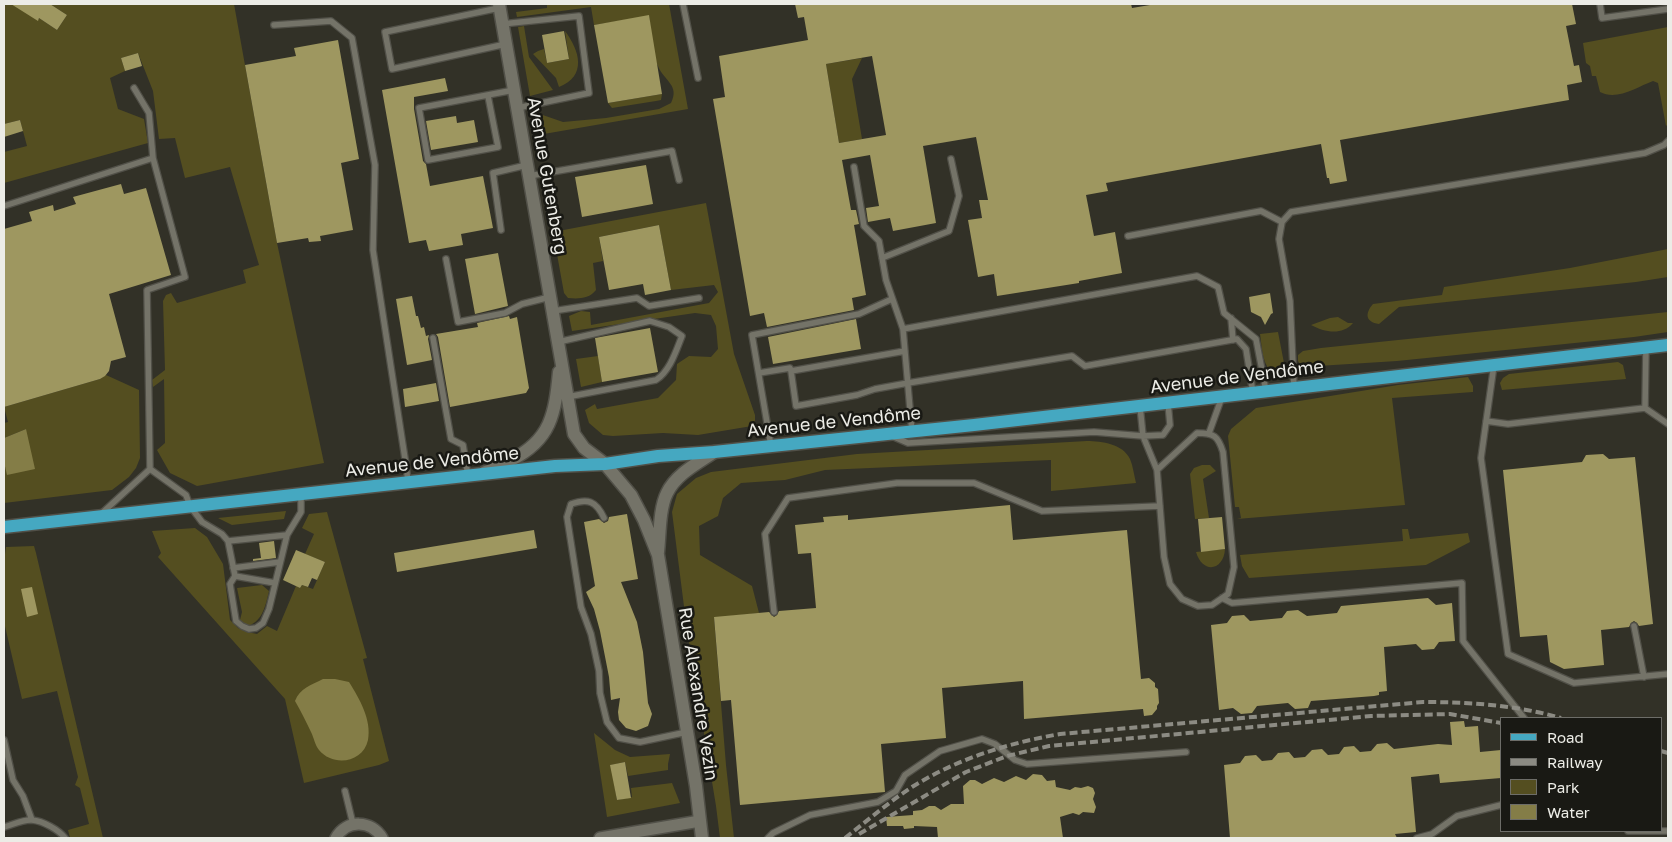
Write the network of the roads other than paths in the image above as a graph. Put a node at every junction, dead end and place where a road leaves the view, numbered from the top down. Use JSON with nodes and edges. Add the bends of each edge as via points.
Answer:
{"nodes":[{"id":1,"x":683,"y":4,"type":"edge"},
{"id":2,"x":1600,"y":4,"type":"edge"},
{"id":3,"x":499,"y":6,"type":"edge"},
{"id":4,"x":1668,"y":9,"type":"edge"},
{"id":5,"x":274,"y":24,"type":"dead end"},
{"id":6,"x":502,"y":24,"type":"junction"},
{"id":7,"x":506,"y":44,"type":"junction"},
{"id":8,"x":698,"y":78,"type":"dead end"},
{"id":9,"x":134,"y":88,"type":"dead end"},
{"id":10,"x":514,"y":90,"type":"junction"},
{"id":11,"x":488,"y":96,"type":"junction"},
{"id":12,"x":517,"y":108,"type":"junction"},
{"id":13,"x":1668,"y":141,"type":"edge"},
{"id":14,"x":153,"y":158,"type":"junction"},
{"id":15,"x":951,"y":158,"type":"dead end"},
{"id":16,"x":854,"y":167,"type":"dead end"},
{"id":17,"x":528,"y":170,"type":"junction"},
{"id":18,"x":678,"y":180,"type":"dead end"},
{"id":19,"x":4,"y":206,"type":"edge"},
{"id":20,"x":1282,"y":222,"type":"junction"},
{"id":21,"x":501,"y":230,"type":"dead end"},
{"id":22,"x":1128,"y":236,"type":"dead end"},
{"id":23,"x":882,"y":258,"type":"junction"},
{"id":24,"x":446,"y":259,"type":"dead end"},
{"id":25,"x":550,"y":297,"type":"junction"},
{"id":26,"x":699,"y":298,"type":"dead end"},
{"id":27,"x":892,"y":299,"type":"junction"},
{"id":28,"x":553,"y":311,"type":"junction"},
{"id":29,"x":1231,"y":318,"type":"junction"},
{"id":30,"x":903,"y":329,"type":"junction"},
{"id":31,"x":433,"y":338,"type":"dead end"},
{"id":32,"x":1233,"y":340,"type":"junction"},
{"id":33,"x":1668,"y":345,"type":"edge"},
{"id":34,"x":1646,"y":347,"type":"junction"},
{"id":35,"x":559,"y":349,"type":"junction"},
{"id":36,"x":905,"y":351,"type":"junction"},
{"id":37,"x":1494,"y":365,"type":"junction"},
{"id":38,"x":790,"y":371,"type":"junction"},
{"id":39,"x":759,"y":373,"type":"junction"},
{"id":40,"x":908,"y":384,"type":"junction"},
{"id":41,"x":1294,"y":388,"type":"junction"},
{"id":42,"x":1259,"y":392,"type":"junction"},
{"id":43,"x":1222,"y":396,"type":"junction"},
{"id":44,"x":568,"y":397,"type":"junction"},
{"id":45,"x":1168,"y":403,"type":"junction"},
{"id":46,"x":1140,"y":406,"type":"junction"},
{"id":47,"x":1645,"y":408,"type":"junction"},
{"id":48,"x":1486,"y":421,"type":"junction"},
{"id":49,"x":1668,"y":424,"type":"edge"},
{"id":50,"x":912,"y":432,"type":"junction"},
{"id":51,"x":1210,"y":433,"type":"junction"},
{"id":52,"x":887,"y":434,"type":"junction"},
{"id":53,"x":1143,"y":436,"type":"junction"},
{"id":54,"x":770,"y":446,"type":"junction"},
{"id":55,"x":714,"y":452,"type":"junction"},
{"id":56,"x":605,"y":464,"type":"junction"},
{"id":57,"x":150,"y":469,"type":"junction"},
{"id":58,"x":1157,"y":470,"type":"junction"},
{"id":59,"x":468,"y":476,"type":"junction"},
{"id":60,"x":408,"y":482,"type":"junction"},
{"id":61,"x":301,"y":494,"type":"junction"},
{"id":62,"x":190,"y":506,"type":"junction"},
{"id":63,"x":1160,"y":506,"type":"junction"},
{"id":64,"x":99,"y":517,"type":"junction"},
{"id":65,"x":604,"y":518,"type":"dead end"},
{"id":66,"x":4,"y":527,"type":"edge"},
{"id":67,"x":287,"y":535,"type":"junction"},
{"id":68,"x":228,"y":541,"type":"junction"},
{"id":69,"x":658,"y":555,"type":"junction"},
{"id":70,"x":280,"y":562,"type":"junction"},
{"id":71,"x":233,"y":568,"type":"junction"},
{"id":72,"x":235,"y":576,"type":"junction"},
{"id":73,"x":274,"y":583,"type":"junction"},
{"id":74,"x":1222,"y":598,"type":"junction"},
{"id":75,"x":774,"y":612,"type":"dead end"},
{"id":76,"x":1634,"y":626,"type":"dead end"},
{"id":77,"x":1668,"y":674,"type":"edge"},
{"id":78,"x":1644,"y":677,"type":"junction"},
{"id":79,"x":1523,"y":717,"type":"edge"},
{"id":80,"x":687,"y":732,"type":"junction"},
{"id":81,"x":4,"y":740,"type":"edge"},
{"id":82,"x":1186,"y":752,"type":"dead end"},
{"id":83,"x":345,"y":791,"type":"dead end"},
{"id":84,"x":1500,"y":806,"type":"edge"},
{"id":85,"x":32,"y":820,"type":"junction"},
{"id":86,"x":700,"y":821,"type":"junction"},
{"id":87,"x":352,"y":824,"type":"junction"},
{"id":88,"x":4,"y":827,"type":"edge"},
{"id":89,"x":65,"y":838,"type":"edge"},
{"id":90,"x":336,"y":838,"type":"edge"},
{"id":91,"x":382,"y":838,"type":"edge"},
{"id":92,"x":605,"y":838,"type":"edge"},
{"id":93,"x":702,"y":838,"type":"edge"},
{"id":94,"x":768,"y":838,"type":"edge"},
{"id":95,"x":1416,"y":838,"type":"edge"}],
"edges":[{"from":1,"to":8,"type":"lane"},
{"from":2,"to":4,"type":"lane","via":[[1602,18]]},
{"from":3,"to":6,"type":"main road","name":"Avenue Gutenberg"},
{"from":3,"to":7,"type":"lane","via":[[385,32],[392,69]]},
{"from":5,"to":60,"type":"lane","via":[[331,21],[352,38],[375,165],[373,250]]},
{"from":6,"to":7,"type":"main road","name":"Avenue Gutenberg"},
{"from":6,"to":12,"type":"lane","via":[[579,16],[589,93]]},
{"from":7,"to":10,"type":"main road","name":"Avenue Gutenberg"},
{"from":9,"to":14,"type":"lane","via":[[149,113]]},
{"from":10,"to":11,"type":"lane"},
{"from":10,"to":12,"type":"main road","name":"Avenue Gutenberg"},
{"from":11,"to":11,"type":"lane","via":[[419,108],[428,160],[498,147]]},
{"from":12,"to":17,"type":"main road","name":"Avenue Gutenberg"},
{"from":13,"to":20,"type":"lane","via":[[1645,153],[1290,212]]},
{"from":14,"to":19,"type":"lane"},
{"from":14,"to":57,"type":"lane","via":[[185,277],[147,290]]},
{"from":15,"to":23,"type":"lane","via":[[959,196],[949,231]]},
{"from":16,"to":23,"type":"lane","via":[[864,226],[879,241]]},
{"from":17,"to":18,"type":"lane","via":[[672,151]]},
{"from":17,"to":21,"type":"lane","via":[[493,173]]},
{"from":17,"to":25,"type":"main road","name":"Avenue Gutenberg"},
{"from":20,"to":22,"type":"lane","via":[[1261,211]]},
{"from":20,"to":41,"type":"lane","via":[[1279,239],[1290,301]]},
{"from":23,"to":27,"type":"lane"},
{"from":24,"to":25,"type":"lane","via":[[458,322],[505,313],[522,304]]},
{"from":25,"to":28,"type":"main road","name":"Avenue Gutenberg"},
{"from":26,"to":28,"type":"lane","via":[[648,306],[636,298]]},
{"from":27,"to":30,"type":"lane"},
{"from":27,"to":39,"type":"lane","via":[[860,314],[752,335]]},
{"from":28,"to":35,"type":"main road","name":"Avenue Gutenberg"},
{"from":29,"to":30,"type":"lane","via":[[1224,313],[1218,287],[1197,276]]},
{"from":29,"to":32,"type":"lane"},
{"from":29,"to":42,"type":"lane","via":[[1256,339]]},
{"from":30,"to":36,"type":"lane"},
{"from":31,"to":59,"type":"lane","via":[[451,439],[463,445]]},
{"from":32,"to":40,"type":"lane","via":[[1085,366],[1072,356]]},
{"from":32,"to":42,"type":"lane","via":[[1246,349]]},
{"from":33,"to":34,"type":"main road","name":"Avenue de Vendôme"},
{"from":34,"to":37,"type":"main road","name":"Avenue de Vendôme"},
{"from":34,"to":47,"type":"lane"},
{"from":35,"to":44,"type":"main road","name":"Avenue Gutenberg"},
{"from":35,"to":44,"type":"lane","via":[[650,321],[669,327],[682,336],[663,376],[656,380]]},
{"from":35,"to":59,"type":"main road","name":"Avenue Gutenberg","via":[[556,404],[550,425],[537,442],[517,457],[496,468]]},
{"from":36,"to":38,"type":"lane"},
{"from":36,"to":40,"type":"lane"},
{"from":37,"to":41,"type":"main road","name":"Avenue de Vendôme"},
{"from":37,"to":48,"type":"lane"},
{"from":38,"to":39,"type":"lane","via":[[790,368]]},
{"from":38,"to":40,"type":"lane","via":[[796,406]]},
{"from":39,"to":54,"type":"lane"},
{"from":40,"to":50,"type":"lane"},
{"from":41,"to":42,"type":"main road","name":"Avenue de Vendôme"},
{"from":42,"to":43,"type":"main road","name":"Avenue de Vendôme"},
{"from":43,"to":45,"type":"main road","name":"Avenue de Vendôme"},
{"from":43,"to":51,"type":"lane"},
{"from":44,"to":56,"type":"main road","name":"Avenue Gutenberg","via":[[574,434],[584,448]]},
{"from":45,"to":46,"type":"main road","name":"Avenue de Vendôme"},
{"from":45,"to":53,"type":"lane","via":[[1170,425],[1163,435]]},
{"from":46,"to":50,"type":"main road","name":"Avenue de Vendôme"},
{"from":46,"to":53,"type":"lane"},
{"from":47,"to":48,"type":"lane","via":[[1508,424]]},
{"from":47,"to":49,"type":"lane"},
{"from":48,"to":78,"type":"lane","via":[[1481,458],[1508,654],[1574,683]]},
{"from":50,"to":52,"type":"main road","name":"Avenue de Vendôme"},
{"from":51,"to":58,"type":"lane","via":[[1197,433]]},
{"from":51,"to":74,"type":"lane","via":[[1219,440],[1223,452],[1234,567],[1228,594]]},
{"from":52,"to":53,"type":"lane","via":[[908,443],[1094,432]]},
{"from":52,"to":54,"type":"main road","name":"Avenue de Vendôme"},
{"from":53,"to":58,"type":"lane"},
{"from":54,"to":55,"type":"main road","name":"Avenue de Vendôme"},
{"from":55,"to":56,"type":"main road","name":"Avenue de Vendôme"},
{"from":55,"to":69,"type":"main road","name":"Rue Alexandre Vezin","via":[[683,473],[667,492],[663,502]]},
{"from":56,"to":59,"type":"main road","name":"Avenue de Vendôme"},
{"from":56,"to":69,"type":"main road","name":"Rue Alexandre Vezin","via":[[631,495]]},
{"from":57,"to":62,"type":"lane","via":[[186,495]]},
{"from":57,"to":64,"type":"lane"},
{"from":58,"to":63,"type":"lane"},
{"from":59,"to":60,"type":"main road","name":"Avenue de Vendôme"},
{"from":60,"to":61,"type":"main road","name":"Avenue de Vendôme"},
{"from":61,"to":62,"type":"main road","name":"Avenue de Vendôme"},
{"from":61,"to":67,"type":"lane","via":[[301,512]]},
{"from":62,"to":64,"type":"main road","name":"Avenue de Vendôme"},
{"from":62,"to":68,"type":"lane","via":[[202,522]]},
{"from":63,"to":74,"type":"lane","via":[[1164,557],[1170,584],[1182,599],[1198,606],[1212,605]]},
{"from":63,"to":75,"type":"lane","via":[[1042,511],[974,483],[897,483],[788,498],[765,534]]},
{"from":64,"to":66,"type":"main road","name":"Avenue de Vendôme"},
{"from":65,"to":80,"type":"lane","via":[[591,502],[571,504],[566,517],[580,607],[591,634],[607,722],[619,738],[640,742]]},
{"from":67,"to":68,"type":"lane"},
{"from":67,"to":70,"type":"lane"},
{"from":68,"to":71,"type":"lane"},
{"from":69,"to":80,"type":"main road","name":"Rue Alexandre Vezin"},
{"from":70,"to":71,"type":"lane"},
{"from":70,"to":73,"type":"lane"},
{"from":71,"to":72,"type":"lane"},
{"from":72,"to":73,"type":"lane"},
{"from":72,"to":73,"type":"lane","via":[[230,584],[236,621],[249,629],[263,623]]},
{"from":74,"to":79,"type":"lane","via":[[1232,603],[1462,583],[1463,642]]},
{"from":76,"to":78,"type":"lane"},
{"from":77,"to":78,"type":"lane"},
{"from":80,"to":86,"type":"main road","name":"Rue Alexandre Vezin"},
{"from":81,"to":85,"type":"lane","via":[[13,780]]},
{"from":82,"to":94,"type":"lane","via":[[1027,764],[1014,760],[995,744],[982,739],[940,752],[905,774],[896,791],[878,802],[810,815]]},
{"from":83,"to":87,"type":"lane"},
{"from":84,"to":95,"type":"lane","via":[[1456,816],[1432,834]]},
{"from":85,"to":88,"type":"lane"},
{"from":85,"to":89,"type":"lane"},
{"from":86,"to":92,"type":"street"},
{"from":86,"to":93,"type":"main road","name":"Rue Alexandre Vezin"},
{"from":87,"to":90,"type":"street"},
{"from":87,"to":91,"type":"street","via":[[368,825]]}]}
